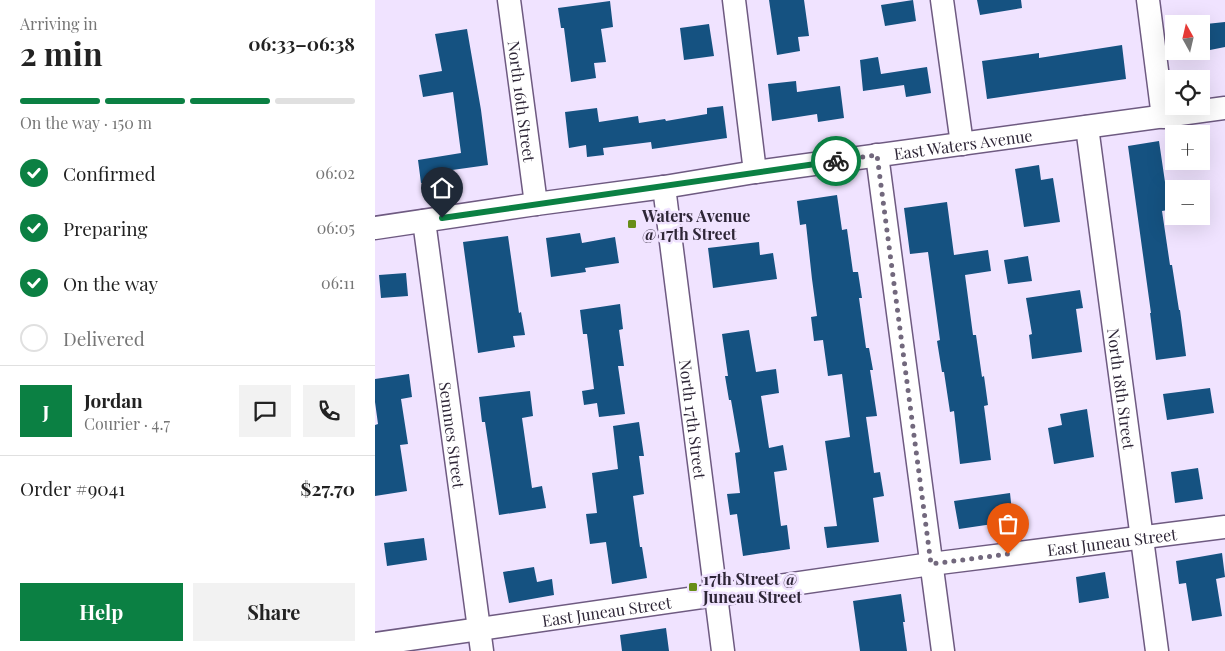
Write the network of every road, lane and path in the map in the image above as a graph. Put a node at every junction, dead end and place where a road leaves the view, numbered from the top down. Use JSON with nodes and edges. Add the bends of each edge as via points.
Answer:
{"nodes":[{"id":1,"x":509,"y":0,"type":"edge"},
{"id":2,"x":734,"y":0,"type":"edge"},
{"id":3,"x":942,"y":0,"type":"edge"},
{"id":4,"x":1148,"y":0,"type":"edge"},
{"id":5,"x":1225,"y":108,"type":"edge"},
{"id":6,"x":1163,"y":117,"type":"junction"},
{"id":7,"x":1087,"y":127,"type":"junction"},
{"id":8,"x":962,"y":144,"type":"junction"},
{"id":9,"x":877,"y":155,"type":"junction"},
{"id":10,"x":755,"y":172,"type":"junction"},
{"id":11,"x":663,"y":187,"type":"junction"},
{"id":12,"x":536,"y":204,"type":"junction"},
{"id":13,"x":424,"y":221,"type":"junction"},
{"id":14,"x":375,"y":228,"type":"edge"},
{"id":15,"x":1225,"y":527,"type":"edge"},
{"id":16,"x":1142,"y":537,"type":"junction"},
{"id":17,"x":931,"y":564,"type":"junction"},
{"id":18,"x":717,"y":595,"type":"junction"},
{"id":19,"x":480,"y":640,"type":"edge"},
{"id":20,"x":375,"y":644,"type":"edge"},
{"id":21,"x":723,"y":651,"type":"edge"},
{"id":22,"x":943,"y":651,"type":"edge"},
{"id":23,"x":1157,"y":651,"type":"edge"}],
"edges":[{"from":1,"to":12,"type":"street","name":"North 16th Street"},
{"from":2,"to":10,"type":"street"},
{"from":3,"to":8,"type":"street"},
{"from":4,"to":6,"type":"street"},
{"from":5,"to":6,"type":"street","name":"East Waters Avenue"},
{"from":6,"to":7,"type":"street","name":"East Waters Avenue"},
{"from":7,"to":8,"type":"street","name":"East Waters Avenue"},
{"from":7,"to":16,"type":"street","name":"North 18th Street"},
{"from":8,"to":9,"type":"street","name":"East Waters Avenue"},
{"from":9,"to":10,"type":"street","name":"East Waters Avenue"},
{"from":9,"to":17,"type":"street"},
{"from":10,"to":11,"type":"street","name":"East Waters Avenue"},
{"from":11,"to":12,"type":"street","name":"East Waters Avenue"},
{"from":11,"to":18,"type":"street","name":"North 17th Street"},
{"from":12,"to":13,"type":"street","name":"East Waters Avenue"},
{"from":13,"to":14,"type":"street","name":"East Waters Avenue"},
{"from":13,"to":19,"type":"street","name":"Semmes Street"},
{"from":15,"to":16,"type":"street","name":"East Juneau Street"},
{"from":16,"to":17,"type":"street","name":"East Juneau Street"},
{"from":16,"to":23,"type":"street","name":"North 18th Street"},
{"from":17,"to":18,"type":"street","name":"East Juneau Street"},
{"from":17,"to":22,"type":"street"},
{"from":18,"to":19,"type":"street","name":"East Juneau Street"},
{"from":18,"to":21,"type":"street","name":"North 17th Street"},
{"from":19,"to":20,"type":"street","name":"East Juneau Street"}]}
